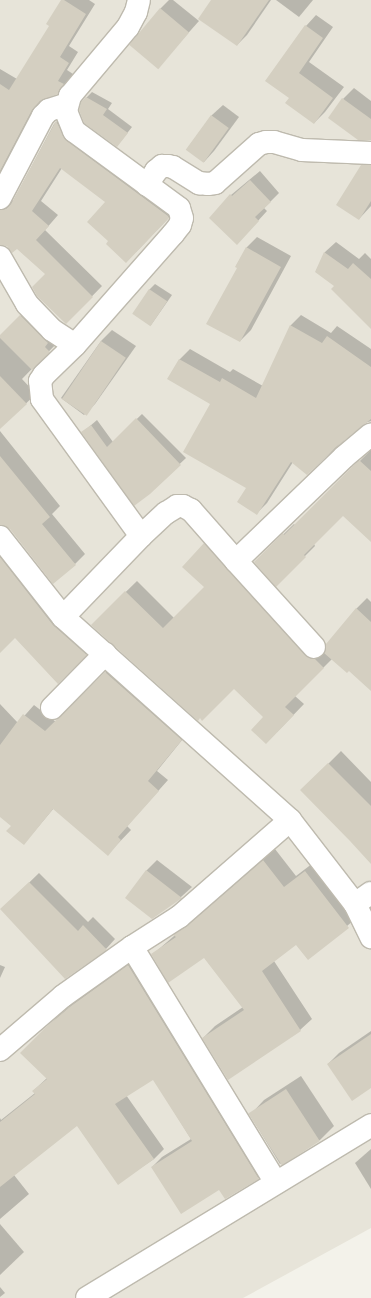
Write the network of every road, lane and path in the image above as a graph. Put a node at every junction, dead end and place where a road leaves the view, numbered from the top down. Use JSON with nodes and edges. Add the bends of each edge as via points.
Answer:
{"nodes":[{"id":1,"x":139,"y":0,"type":"edge"},
{"id":2,"x":67,"y":104,"type":"junction"},
{"id":3,"x":371,"y":154,"type":"edge"},
{"id":4,"x":147,"y":185,"type":"junction"},
{"id":5,"x":0,"y":198,"type":"edge"},
{"id":6,"x":0,"y":257,"type":"edge"},
{"id":7,"x":75,"y":345,"type":"junction"},
{"id":8,"x":371,"y":434,"type":"edge"},
{"id":9,"x":141,"y":536,"type":"junction"},
{"id":10,"x":0,"y":537,"type":"edge"},
{"id":11,"x":236,"y":561,"type":"junction"},
{"id":12,"x":63,"y":617,"type":"junction"},
{"id":13,"x":314,"y":647,"type":"dead end"},
{"id":14,"x":105,"y":654,"type":"junction"},
{"id":15,"x":52,"y":708,"type":"dead end"},
{"id":16,"x":290,"y":820,"type":"junction"},
{"id":17,"x":363,"y":899,"type":"edge"},
{"id":18,"x":371,"y":937,"type":"edge"},
{"id":19,"x":132,"y":946,"type":"junction"},
{"id":20,"x":0,"y":1050,"type":"edge"},
{"id":21,"x":371,"y":1125,"type":"edge"},
{"id":22,"x":276,"y":1182,"type":"junction"},
{"id":23,"x":87,"y":1298,"type":"edge"}],
"edges":[{"from":1,"to":2,"type":"street","via":[[128,27],[70,96]]},
{"from":2,"to":4,"type":"street","via":[[66,111],[74,131]]},
{"from":2,"to":5,"type":"street","via":[[49,110],[43,116]]},
{"from":3,"to":4,"type":"street","via":[[302,150],[266,142],[259,144],[215,183],[199,183],[178,169],[162,166]]},
{"from":4,"to":7,"type":"street","via":[[179,208],[182,218],[180,225]]},
{"from":6,"to":7,"type":"street","via":[[27,304],[52,330]]},
{"from":7,"to":9,"type":"street","via":[[40,381],[42,399]]},
{"from":8,"to":11,"type":"street"},
{"from":9,"to":11,"type":"street","via":[[166,513],[177,506],[183,506],[191,510]]},
{"from":9,"to":12,"type":"street"},
{"from":10,"to":12,"type":"street"},
{"from":11,"to":13,"type":"street"},
{"from":12,"to":14,"type":"street"},
{"from":14,"to":15,"type":"street"},
{"from":14,"to":16,"type":"street"},
{"from":16,"to":17,"type":"street"},
{"from":16,"to":19,"type":"street","via":[[179,917]]},
{"from":17,"to":18,"type":"street"},
{"from":19,"to":20,"type":"street","via":[[64,996]]},
{"from":19,"to":22,"type":"street"},
{"from":21,"to":22,"type":"street"},
{"from":22,"to":23,"type":"street"}]}
